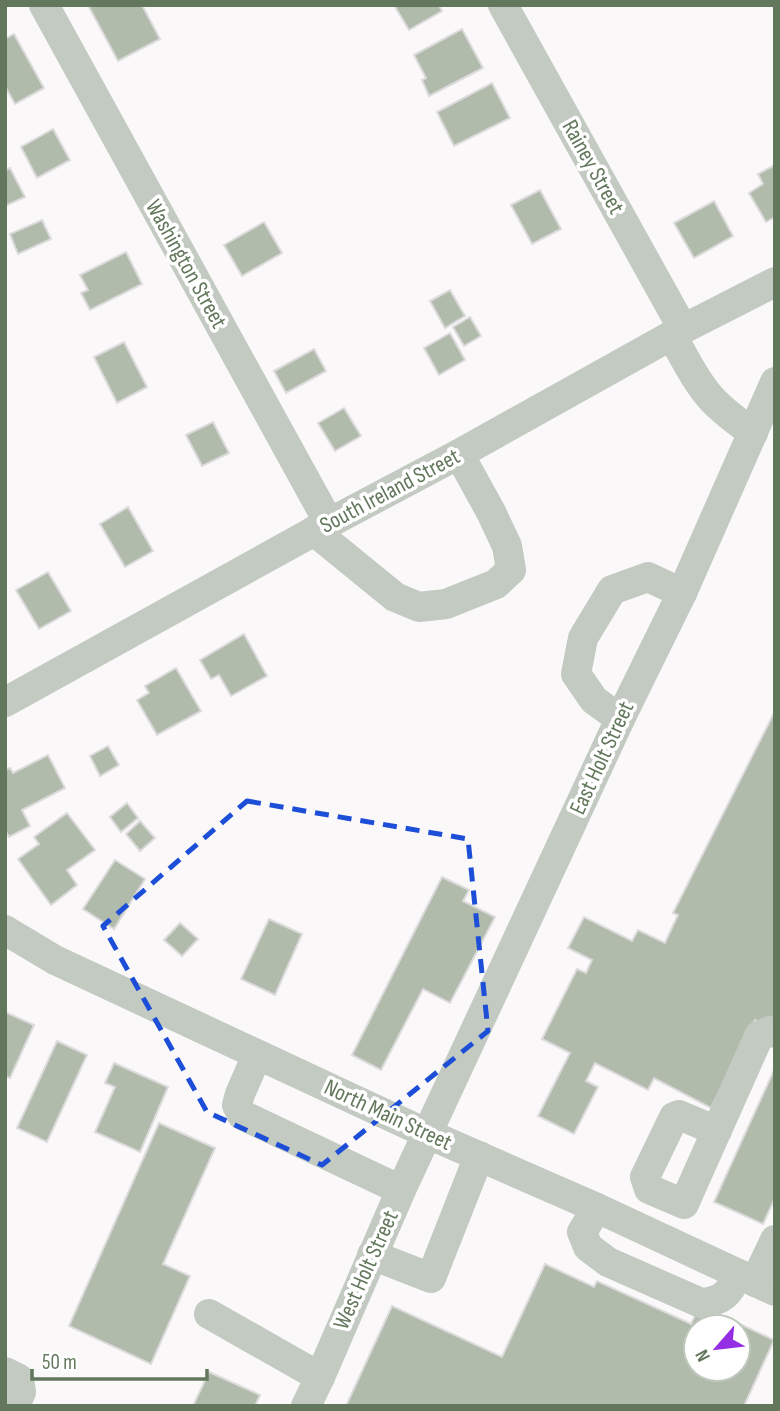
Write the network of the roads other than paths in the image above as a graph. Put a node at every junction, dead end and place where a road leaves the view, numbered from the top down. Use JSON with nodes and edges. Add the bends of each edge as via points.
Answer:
{"nodes":[{"id":1,"x":44,"y":5,"type":"edge"},
{"id":2,"x":503,"y":5,"type":"edge"},
{"id":3,"x":775,"y":282,"type":"edge"},
{"id":4,"x":677,"y":332,"type":"junction"},
{"id":5,"x":775,"y":382,"type":"edge"},
{"id":6,"x":753,"y":433,"type":"junction"},
{"id":7,"x":459,"y":454,"type":"junction"},
{"id":8,"x":321,"y":527,"type":"junction"},
{"id":9,"x":682,"y":593,"type":"junction"},
{"id":10,"x":5,"y":702,"type":"edge"},
{"id":11,"x":620,"y":719,"type":"junction"},
{"id":12,"x":5,"y":930,"type":"edge"},
{"id":13,"x":775,"y":1033,"type":"edge"},
{"id":14,"x":257,"y":1055,"type":"junction"},
{"id":15,"x":717,"y":1131,"type":"junction"},
{"id":16,"x":428,"y":1134,"type":"junction"},
{"id":17,"x":479,"y":1156,"type":"junction"},
{"id":18,"x":401,"y":1190,"type":"junction"},
{"id":19,"x":684,"y":1205,"type":"junction"},
{"id":20,"x":597,"y":1208,"type":"junction"},
{"id":21,"x":775,"y":1240,"type":"edge"},
{"id":22,"x":676,"y":1244,"type":"junction"},
{"id":23,"x":372,"y":1255,"type":"junction"},
{"id":24,"x":756,"y":1282,"type":"edge"},
{"id":25,"x":209,"y":1314,"type":"dead end"},
{"id":26,"x":5,"y":1372,"type":"edge"},
{"id":27,"x":320,"y":1377,"type":"junction"},
{"id":28,"x":15,"y":1406,"type":"edge"},
{"id":29,"x":306,"y":1406,"type":"edge"}],
"edges":[{"from":1,"to":8,"type":"street","name":"Washington Street"},
{"from":2,"to":4,"type":"street","name":"Rainey Street"},
{"from":3,"to":4,"type":"street","name":"South Ireland Street"},
{"from":4,"to":6,"type":"street","name":"Rainey Street","via":[[709,396]]},
{"from":4,"to":7,"type":"street","name":"South Ireland Street"},
{"from":5,"to":6,"type":"street","name":"East Holt Street"},
{"from":6,"to":9,"type":"street","name":"East Holt Street"},
{"from":7,"to":8,"type":"street","name":"South Ireland Street"},
{"from":7,"to":8,"type":"street","via":[[507,546],[511,570],[496,584],[446,604],[419,607],[395,597]]},
{"from":8,"to":10,"type":"street","name":"South Ireland Street"},
{"from":9,"to":11,"type":"street","name":"East Holt Street"},
{"from":9,"to":11,"type":"street","via":[[648,577],[612,590],[583,638],[576,674],[594,699]]},
{"from":11,"to":16,"type":"street","name":"East Holt Street"},
{"from":12,"to":14,"type":"street","name":"North Main Street","via":[[55,960]]},
{"from":13,"to":15,"type":"street","via":[[759,1036]]},
{"from":14,"to":16,"type":"street","name":"North Main Street"},
{"from":14,"to":18,"type":"street","via":[[237,1105],[243,1115]]},
{"from":15,"to":19,"type":"street"},
{"from":15,"to":19,"type":"street","via":[[674,1117],[645,1177],[649,1189]]},
{"from":16,"to":17,"type":"street","name":"North Main Street"},
{"from":16,"to":18,"type":"street","name":"West Holt Street"},
{"from":17,"to":20,"type":"street","name":"North Main Street"},
{"from":17,"to":23,"type":"street","via":[[431,1278]]},
{"from":18,"to":23,"type":"street","name":"West Holt Street"},
{"from":19,"to":22,"type":"street","via":[[688,1219]]},
{"from":20,"to":22,"type":"street","name":"North Main Street"},
{"from":20,"to":24,"type":"street","via":[[582,1232],[588,1247],[608,1262],[701,1303]]},
{"from":21,"to":24,"type":"street"},
{"from":22,"to":24,"type":"street","name":"North Main Street"},
{"from":23,"to":27,"type":"street","name":"West Holt Street"},
{"from":25,"to":27,"type":"street"},
{"from":26,"to":28,"type":"street","via":[[19,1379]]},
{"from":27,"to":29,"type":"street","name":"West Holt Street"}]}
